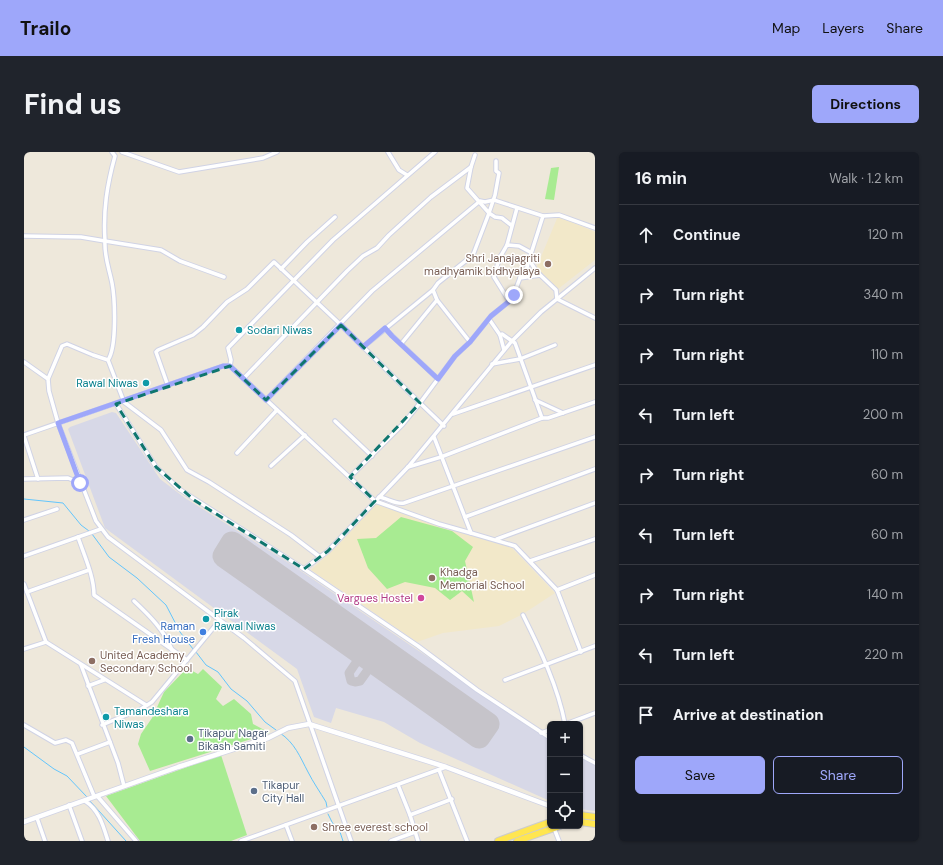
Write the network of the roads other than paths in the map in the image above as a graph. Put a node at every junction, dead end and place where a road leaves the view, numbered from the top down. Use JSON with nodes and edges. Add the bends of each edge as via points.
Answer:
{"nodes":[{"id":1,"x":112,"y":152,"type":"edge"},
{"id":2,"x":121,"y":152,"type":"edge"},
{"id":3,"x":277,"y":152,"type":"edge"},
{"id":4,"x":388,"y":152,"type":"edge"},
{"id":5,"x":435,"y":152,"type":"edge"},
{"id":6,"x":475,"y":155,"type":"dead end"},
{"id":7,"x":115,"y":156,"type":"junction"},
{"id":8,"x":496,"y":161,"type":"dead end"},
{"id":9,"x":471,"y":167,"type":"junction"},
{"id":10,"x":407,"y":175,"type":"junction"},
{"id":11,"x":494,"y":200,"type":"junction"},
{"id":12,"x":479,"y":203,"type":"junction"},
{"id":13,"x":517,"y":208,"type":"junction"},
{"id":14,"x":489,"y":213,"type":"junction"},
{"id":15,"x":542,"y":216,"type":"junction"},
{"id":16,"x":335,"y":217,"type":"dead end"},
{"id":17,"x":511,"y":225,"type":"junction"},
{"id":18,"x":595,"y":228,"type":"edge"},
{"id":19,"x":24,"y":236,"type":"edge"},
{"id":20,"x":105,"y":241,"type":"junction"},
{"id":21,"x":507,"y":245,"type":"junction"},
{"id":22,"x":530,"y":252,"type":"junction"},
{"id":23,"x":529,"y":260,"type":"junction"},
{"id":24,"x":595,"y":268,"type":"edge"},
{"id":25,"x":281,"y":269,"type":"junction"},
{"id":26,"x":540,"y":275,"type":"junction"},
{"id":27,"x":224,"y":277,"type":"dead end"},
{"id":28,"x":520,"y":278,"type":"junction"},
{"id":29,"x":293,"y":281,"type":"junction"},
{"id":30,"x":432,"y":290,"type":"junction"},
{"id":31,"x":557,"y":299,"type":"junction"},
{"id":32,"x":437,"y":300,"type":"junction"},
{"id":33,"x":509,"y":301,"type":"junction"},
{"id":34,"x":316,"y":303,"type":"junction"},
{"id":35,"x":595,"y":318,"type":"edge"},
{"id":36,"x":489,"y":319,"type":"junction"},
{"id":37,"x":341,"y":325,"type":"junction"},
{"id":38,"x":385,"y":328,"type":"junction"},
{"id":39,"x":500,"y":335,"type":"junction"},
{"id":40,"x":470,"y":342,"type":"junction"},
{"id":41,"x":511,"y":342,"type":"junction"},
{"id":42,"x":401,"y":344,"type":"junction"},
{"id":43,"x":555,"y":345,"type":"dead end"},
{"id":44,"x":363,"y":347,"type":"junction"},
{"id":45,"x":504,"y":350,"type":"junction"},
{"id":46,"x":520,"y":359,"type":"junction"},
{"id":47,"x":108,"y":360,"type":"junction"},
{"id":48,"x":24,"y":362,"type":"edge"},
{"id":49,"x":491,"y":365,"type":"junction"},
{"id":50,"x":595,"y":365,"type":"edge"},
{"id":51,"x":230,"y":366,"type":"junction"},
{"id":52,"x":244,"y":378,"type":"junction"},
{"id":53,"x":48,"y":379,"type":"junction"},
{"id":54,"x":438,"y":379,"type":"junction"},
{"id":55,"x":168,"y":386,"type":"junction"},
{"id":56,"x":530,"y":387,"type":"junction"},
{"id":57,"x":266,"y":400,"type":"junction"},
{"id":58,"x":535,"y":400,"type":"junction"},
{"id":59,"x":124,"y":402,"type":"junction"},
{"id":60,"x":595,"y":402,"type":"edge"},
{"id":61,"x":420,"y":403,"type":"junction"},
{"id":62,"x":116,"y":404,"type":"junction"},
{"id":63,"x":277,"y":410,"type":"junction"},
{"id":64,"x":563,"y":413,"type":"junction"},
{"id":65,"x":452,"y":415,"type":"junction"},
{"id":66,"x":542,"y":418,"type":"junction"},
{"id":67,"x":335,"y":421,"type":"dead end"},
{"id":68,"x":58,"y":423,"type":"junction"},
{"id":69,"x":444,"y":426,"type":"junction"},
{"id":70,"x":305,"y":435,"type":"junction"},
{"id":71,"x":24,"y":436,"type":"edge"},
{"id":72,"x":434,"y":437,"type":"junction"},
{"id":73,"x":595,"y":437,"type":"edge"},
{"id":74,"x":237,"y":453,"type":"dead end"},
{"id":75,"x":372,"y":456,"type":"junction"},
{"id":76,"x":441,"y":457,"type":"junction"},
{"id":77,"x":271,"y":466,"type":"dead end"},
{"id":78,"x":408,"y":467,"type":"junction"},
{"id":79,"x":595,"y":469,"type":"edge"},
{"id":80,"x":350,"y":477,"type":"junction"},
{"id":81,"x":24,"y":479,"type":"edge"},
{"id":82,"x":38,"y":479,"type":"junction"},
{"id":83,"x":80,"y":483,"type":"junction"},
{"id":84,"x":452,"y":488,"type":"junction"},
{"id":85,"x":379,"y":497,"type":"junction"},
{"id":86,"x":374,"y":501,"type":"junction"},
{"id":87,"x":595,"y":503,"type":"edge"},
{"id":88,"x":57,"y":509,"type":"dead end"},
{"id":89,"x":465,"y":517,"type":"junction"},
{"id":90,"x":24,"y":520,"type":"edge"},
{"id":91,"x":101,"y":529,"type":"junction"},
{"id":92,"x":471,"y":533,"type":"junction"},
{"id":93,"x":78,"y":537,"type":"junction"},
{"id":94,"x":595,"y":539,"type":"edge"},
{"id":95,"x":496,"y":540,"type":"junction"},
{"id":96,"x":24,"y":556,"type":"edge"},
{"id":97,"x":320,"y":557,"type":"junction"},
{"id":98,"x":530,"y":561,"type":"junction"},
{"id":99,"x":304,"y":569,"type":"junction"},
{"id":100,"x":90,"y":570,"type":"junction"},
{"id":101,"x":595,"y":574,"type":"edge"},
{"id":102,"x":24,"y":584,"type":"edge"},
{"id":103,"x":557,"y":590,"type":"junction"},
{"id":104,"x":27,"y":592,"type":"junction"},
{"id":105,"x":134,"y":601,"type":"dead end"},
{"id":106,"x":523,"y":615,"type":"dead end"},
{"id":107,"x":219,"y":621,"type":"junction"},
{"id":108,"x":46,"y":642,"type":"junction"},
{"id":109,"x":595,"y":646,"type":"edge"},
{"id":110,"x":24,"y":649,"type":"edge"},
{"id":111,"x":172,"y":650,"type":"junction"},
{"id":112,"x":581,"y":652,"type":"junction"},
{"id":113,"x":187,"y":660,"type":"junction"},
{"id":114,"x":81,"y":665,"type":"junction"},
{"id":115,"x":546,"y":665,"type":"junction"},
{"id":116,"x":104,"y":680,"type":"junction"},
{"id":117,"x":505,"y":680,"type":"dead end"},
{"id":118,"x":88,"y":686,"type":"junction"},
{"id":119,"x":146,"y":705,"type":"junction"},
{"id":120,"x":595,"y":713,"type":"edge"},
{"id":121,"x":565,"y":721,"type":"edge"},
{"id":122,"x":574,"y":721,"type":"edge"},
{"id":123,"x":309,"y":724,"type":"junction"},
{"id":124,"x":24,"y":725,"type":"edge"},
{"id":125,"x":102,"y":725,"type":"junction"},
{"id":126,"x":547,"y":731,"type":"edge"},
{"id":127,"x":541,"y":733,"type":"junction"},
{"id":128,"x":547,"y":736,"type":"edge"},
{"id":129,"x":110,"y":742,"type":"junction"},
{"id":130,"x":78,"y":754,"type":"junction"},
{"id":131,"x":583,"y":757,"type":"edge"},
{"id":132,"x":595,"y":764,"type":"edge"},
{"id":133,"x":446,"y":767,"type":"junction"},
{"id":134,"x":439,"y":770,"type":"junction"},
{"id":135,"x":398,"y":785,"type":"junction"},
{"id":136,"x":124,"y":786,"type":"junction"},
{"id":137,"x":96,"y":797,"type":"junction"},
{"id":138,"x":452,"y":799,"type":"junction"},
{"id":139,"x":85,"y":800,"type":"junction"},
{"id":140,"x":69,"y":805,"type":"junction"},
{"id":141,"x":547,"y":805,"type":"edge"},
{"id":142,"x":340,"y":806,"type":"junction"},
{"id":143,"x":410,"y":815,"type":"junction"},
{"id":144,"x":583,"y":815,"type":"edge"},
{"id":145,"x":595,"y":817,"type":"edge"},
{"id":146,"x":37,"y":818,"type":"junction"},
{"id":147,"x":24,"y":822,"type":"edge"},
{"id":148,"x":583,"y":822,"type":"edge"},
{"id":149,"x":547,"y":823,"type":"edge"},
{"id":150,"x":595,"y":824,"type":"edge"},
{"id":151,"x":286,"y":825,"type":"junction"},
{"id":152,"x":552,"y":829,"type":"edge"},
{"id":153,"x":557,"y":829,"type":"edge"},
{"id":154,"x":415,"y":832,"type":"junction"},
{"id":155,"x":522,"y":840,"type":"edge"},
{"id":156,"x":45,"y":841,"type":"edge"},
{"id":157,"x":82,"y":841,"type":"edge"},
{"id":158,"x":108,"y":841,"type":"edge"},
{"id":159,"x":136,"y":841,"type":"edge"},
{"id":160,"x":241,"y":841,"type":"edge"},
{"id":161,"x":292,"y":841,"type":"edge"},
{"id":162,"x":351,"y":841,"type":"edge"},
{"id":163,"x":391,"y":841,"type":"edge"},
{"id":164,"x":418,"y":841,"type":"edge"},
{"id":165,"x":467,"y":841,"type":"edge"},
{"id":166,"x":498,"y":841,"type":"edge"},
{"id":167,"x":559,"y":841,"type":"edge"}],
"edges":[{"from":1,"to":7,"type":"street"},
{"from":2,"to":3,"type":"street","via":[[179,172],[263,158]]},
{"from":2,"to":7,"type":"street"},
{"from":4,"to":10,"type":"street","via":[[399,170]]},
{"from":5,"to":10,"type":"street"},
{"from":6,"to":9,"type":"street"},
{"from":7,"to":20,"type":"street","via":[[105,198]]},
{"from":8,"to":11,"type":"street","via":[[498,173]]},
{"from":9,"to":12,"type":"street","via":[[466,186]]},
{"from":9,"to":34,"type":"street","via":[[431,197],[377,248],[363,256]]},
{"from":10,"to":29,"type":"street","via":[[333,240]]},
{"from":11,"to":12,"type":"street"},
{"from":11,"to":13,"type":"street"},
{"from":11,"to":14,"type":"street"},
{"from":12,"to":14,"type":"street"},
{"from":12,"to":37,"type":"street","via":[[372,291]]},
{"from":13,"to":15,"type":"street"},
{"from":13,"to":17,"type":"street"},
{"from":14,"to":17,"type":"street"},
{"from":14,"to":30,"type":"street","via":[[473,255]]},
{"from":15,"to":18,"type":"street","via":[[559,215]]},
{"from":15,"to":22,"type":"street"},
{"from":16,"to":25,"type":"street"},
{"from":17,"to":21,"type":"street"},
{"from":19,"to":20,"type":"street","via":[[81,237]]},
{"from":20,"to":27,"type":"street","via":[[161,250],[180,261]]},
{"from":20,"to":47,"type":"street","via":[[104,254],[112,284],[114,311],[113,341]]},
{"from":21,"to":22,"type":"street","via":[[519,246]]},
{"from":21,"to":33,"type":"street","via":[[499,259],[494,277]]},
{"from":22,"to":23,"type":"street"},
{"from":23,"to":26,"type":"street"},
{"from":23,"to":28,"type":"street","via":[[526,271]]},
{"from":24,"to":31,"type":"street"},
{"from":25,"to":29,"type":"street"},
{"from":25,"to":55,"type":"street","via":[[274,262],[193,335],[156,352]]},
{"from":26,"to":28,"type":"street"},
{"from":26,"to":31,"type":"street","via":[[556,290]]},
{"from":28,"to":33,"type":"street"},
{"from":29,"to":34,"type":"street"},
{"from":29,"to":51,"type":"street","via":[[228,348]]},
{"from":30,"to":32,"type":"street"},
{"from":30,"to":38,"type":"street"},
{"from":31,"to":35,"type":"street"},
{"from":31,"to":41,"type":"street"},
{"from":32,"to":40,"type":"street"},
{"from":32,"to":42,"type":"street"},
{"from":33,"to":36,"type":"street"},
{"from":34,"to":37,"type":"street"},
{"from":34,"to":52,"type":"street"},
{"from":36,"to":39,"type":"street"},
{"from":36,"to":40,"type":"street"},
{"from":37,"to":44,"type":"street"},
{"from":37,"to":57,"type":"street"},
{"from":38,"to":42,"type":"street"},
{"from":38,"to":44,"type":"street"},
{"from":39,"to":41,"type":"street"},
{"from":39,"to":45,"type":"street"},
{"from":40,"to":54,"type":"street","via":[[455,356]]},
{"from":41,"to":45,"type":"street"},
{"from":41,"to":46,"type":"street","via":[[515,343]]},
{"from":42,"to":54,"type":"street"},
{"from":43,"to":46,"type":"street"},
{"from":44,"to":61,"type":"street"},
{"from":45,"to":49,"type":"street"},
{"from":46,"to":49,"type":"street"},
{"from":46,"to":56,"type":"street"},
{"from":47,"to":53,"type":"street","via":[[67,344],[62,346]]},
{"from":47,"to":59,"type":"street"},
{"from":48,"to":53,"type":"street"},
{"from":49,"to":65,"type":"street"},
{"from":50,"to":56,"type":"street"},
{"from":51,"to":52,"type":"street"},
{"from":51,"to":55,"type":"street","via":[[223,366]]},
{"from":52,"to":57,"type":"street"},
{"from":53,"to":68,"type":"street"},
{"from":54,"to":61,"type":"street"},
{"from":55,"to":59,"type":"street"},
{"from":56,"to":58,"type":"street"},
{"from":56,"to":65,"type":"street"},
{"from":57,"to":63,"type":"street"},
{"from":58,"to":64,"type":"street"},
{"from":58,"to":66,"type":"street"},
{"from":59,"to":62,"type":"street"},
{"from":59,"to":97,"type":"street","via":[[161,430],[187,470],[291,535]]},
{"from":60,"to":64,"type":"street"},
{"from":61,"to":69,"type":"street"},
{"from":61,"to":75,"type":"street"},
{"from":62,"to":68,"type":"street"},
{"from":62,"to":99,"type":"street","via":[[156,467],[168,481]]},
{"from":63,"to":70,"type":"street"},
{"from":63,"to":74,"type":"street"},
{"from":64,"to":66,"type":"street"},
{"from":65,"to":69,"type":"street"},
{"from":66,"to":76,"type":"street"},
{"from":67,"to":75,"type":"street"},
{"from":68,"to":71,"type":"street"},
{"from":68,"to":83,"type":"street"},
{"from":69,"to":72,"type":"street"},
{"from":70,"to":77,"type":"street"},
{"from":70,"to":80,"type":"street"},
{"from":71,"to":82,"type":"street"},
{"from":72,"to":76,"type":"street"},
{"from":72,"to":78,"type":"street"},
{"from":73,"to":84,"type":"street"},
{"from":75,"to":80,"type":"street"},
{"from":76,"to":78,"type":"street"},
{"from":76,"to":84,"type":"street"},
{"from":78,"to":85,"type":"street"},
{"from":79,"to":89,"type":"street"},
{"from":80,"to":86,"type":"street"},
{"from":81,"to":82,"type":"street"},
{"from":82,"to":83,"type":"street","via":[[68,478]]},
{"from":83,"to":91,"type":"street"},
{"from":84,"to":85,"type":"street","via":[[400,504]]},
{"from":84,"to":89,"type":"street"},
{"from":85,"to":86,"type":"street"},
{"from":86,"to":92,"type":"street"},
{"from":86,"to":97,"type":"street"},
{"from":87,"to":95,"type":"street"},
{"from":88,"to":90,"type":"street"},
{"from":89,"to":92,"type":"street"},
{"from":91,"to":93,"type":"street"},
{"from":91,"to":107,"type":"street","via":[[108,537]]},
{"from":92,"to":95,"type":"street"},
{"from":93,"to":96,"type":"street"},
{"from":93,"to":100,"type":"street"},
{"from":94,"to":98,"type":"street"},
{"from":95,"to":98,"type":"street","via":[[515,546]]},
{"from":97,"to":99,"type":"street"},
{"from":98,"to":103,"type":"street"},
{"from":99,"to":127,"type":"street"},
{"from":100,"to":104,"type":"street"},
{"from":100,"to":111,"type":"street","via":[[94,595]]},
{"from":101,"to":103,"type":"street"},
{"from":102,"to":104,"type":"street"},
{"from":103,"to":112,"type":"street"},
{"from":104,"to":108,"type":"street"},
{"from":105,"to":111,"type":"street","via":[[150,615]]},
{"from":106,"to":115,"type":"street"},
{"from":107,"to":113,"type":"street"},
{"from":107,"to":123,"type":"street","via":[[244,638],[295,681]]},
{"from":108,"to":110,"type":"street"},
{"from":108,"to":114,"type":"street"},
{"from":109,"to":112,"type":"street"},
{"from":111,"to":113,"type":"street"},
{"from":112,"to":115,"type":"street"},
{"from":113,"to":119,"type":"street","via":[[152,702]]},
{"from":114,"to":116,"type":"street"},
{"from":114,"to":118,"type":"street"},
{"from":115,"to":117,"type":"street"},
{"from":115,"to":121,"type":"street"},
{"from":116,"to":118,"type":"street"},
{"from":116,"to":119,"type":"street"},
{"from":118,"to":125,"type":"street"},
{"from":119,"to":125,"type":"street"},
{"from":120,"to":122,"type":"street"},
{"from":123,"to":133,"type":"street"},
{"from":123,"to":136,"type":"street","via":[[288,728]]},
{"from":123,"to":142,"type":"street"},
{"from":124,"to":130,"type":"street","via":[[55,743],[66,740],[72,743]]},
{"from":125,"to":129,"type":"street"},
{"from":126,"to":127,"type":"street"},
{"from":127,"to":128,"type":"street"},
{"from":129,"to":130,"type":"street"},
{"from":129,"to":136,"type":"street"},
{"from":130,"to":137,"type":"street"},
{"from":131,"to":132,"type":"street"},
{"from":133,"to":134,"type":"street"},
{"from":133,"to":141,"type":"street"},
{"from":134,"to":135,"type":"street"},
{"from":134,"to":138,"type":"street"},
{"from":135,"to":142,"type":"street"},
{"from":135,"to":143,"type":"street"},
{"from":136,"to":137,"type":"street"},
{"from":137,"to":139,"type":"street"},
{"from":137,"to":159,"type":"street"},
{"from":138,"to":143,"type":"street"},
{"from":138,"to":165,"type":"street"},
{"from":139,"to":140,"type":"street"},
{"from":139,"to":158,"type":"street","via":[[97,811]]},
{"from":140,"to":146,"type":"street"},
{"from":140,"to":157,"type":"street"},
{"from":142,"to":151,"type":"street"},
{"from":142,"to":162,"type":"street"},
{"from":143,"to":154,"type":"street"},
{"from":144,"to":145,"type":"main road"},
{"from":146,"to":147,"type":"street"},
{"from":146,"to":156,"type":"street"},
{"from":148,"to":150,"type":"main road"},
{"from":149,"to":166,"type":"main road"},
{"from":151,"to":160,"type":"street"},
{"from":151,"to":161,"type":"street"},
{"from":152,"to":155,"type":"main road"},
{"from":153,"to":167,"type":"street"},
{"from":154,"to":163,"type":"street"},
{"from":154,"to":164,"type":"street"}]}
